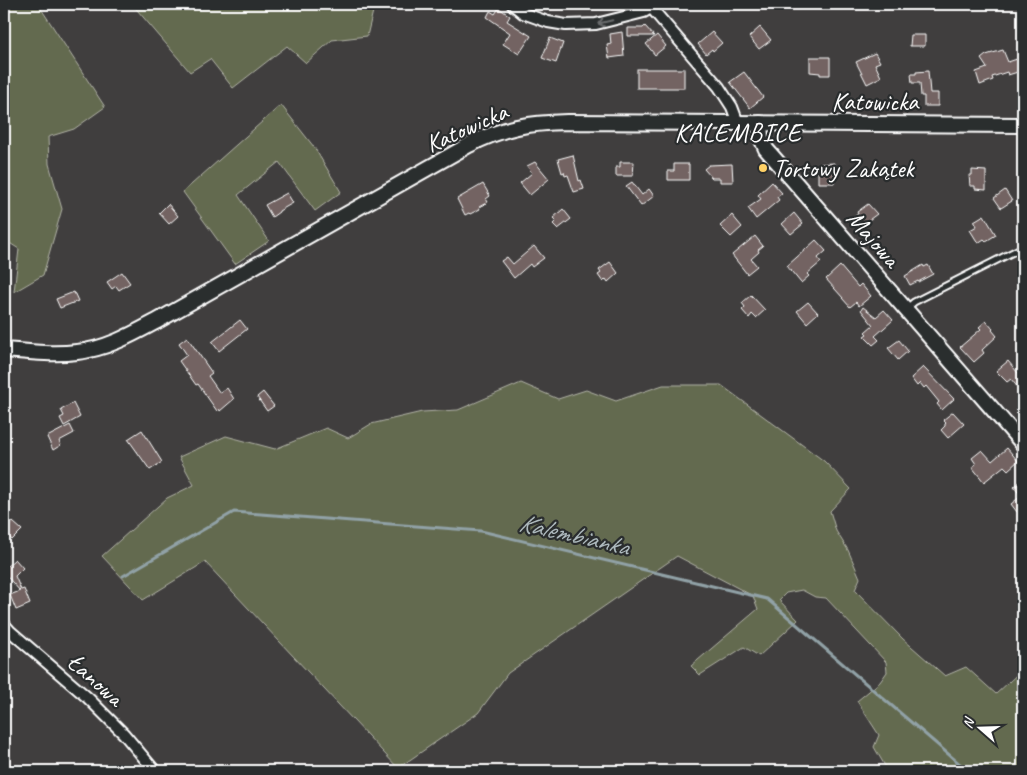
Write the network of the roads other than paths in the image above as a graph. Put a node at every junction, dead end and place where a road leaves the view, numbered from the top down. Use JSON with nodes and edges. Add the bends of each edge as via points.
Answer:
{"nodes":[{"id":1,"x":512,"y":4,"type":"edge"},
{"id":2,"x":649,"y":6,"type":"edge"},
{"id":3,"x":738,"y":123,"type":"junction"},
{"id":4,"x":760,"y":123,"type":"junction"},
{"id":5,"x":1023,"y":125,"type":"edge"},
{"id":6,"x":1023,"y":247,"type":"edge"},
{"id":7,"x":906,"y":309,"type":"junction"},
{"id":8,"x":4,"y":350,"type":"edge"},
{"id":9,"x":1023,"y":444,"type":"edge"},
{"id":10,"x":4,"y":624,"type":"edge"},
{"id":11,"x":154,"y":771,"type":"edge"}],
"edges":[{"from":2,"to":1,"type":"street","one_way":true,"via":[[644,12],[596,24],[566,25],[523,13]]},
{"from":2,"to":3,"type":"street","via":[[719,87]]},
{"from":3,"to":4,"type":"main road","name":"Katowicka"},
{"from":3,"to":8,"type":"main road","name":"Katowicka","via":[[539,122],[509,128],[469,145],[117,341],[77,352]]},
{"from":4,"to":5,"type":"main road","name":"Katowicka"},
{"from":4,"to":7,"type":"main road","name":"Majowa","via":[[766,149]]},
{"from":6,"to":7,"type":"lane"},
{"from":7,"to":9,"type":"main road","name":"Majowa"},
{"from":10,"to":11,"type":"street","name":"Łanowa","via":[[100,710]]}]}
